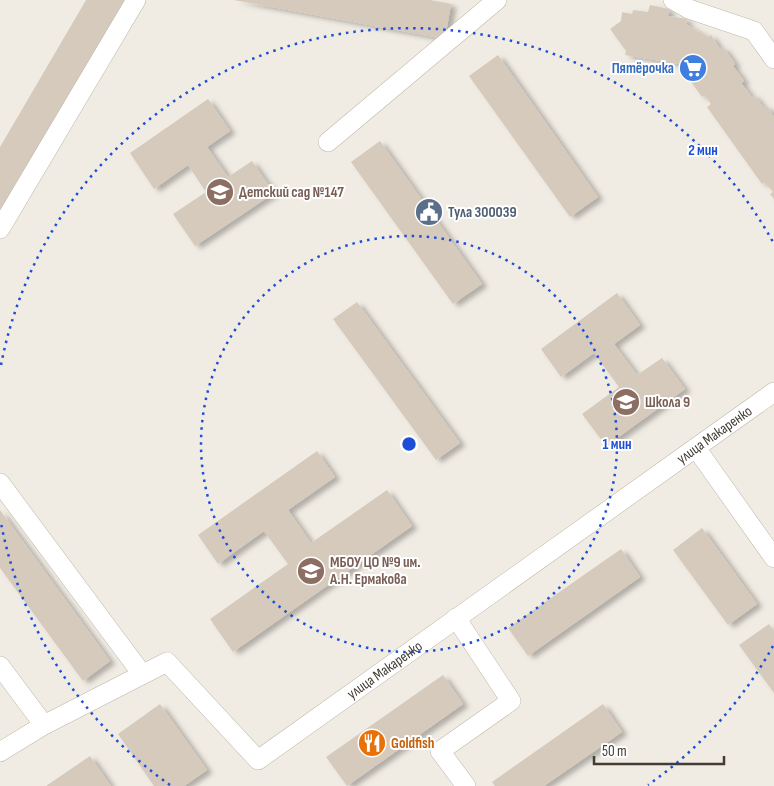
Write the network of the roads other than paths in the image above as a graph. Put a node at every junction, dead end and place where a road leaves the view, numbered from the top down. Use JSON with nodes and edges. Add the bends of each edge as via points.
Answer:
{"nodes":[{"id":1,"x":136,"y":0,"type":"edge"},
{"id":2,"x":497,"y":0,"type":"edge"},
{"id":3,"x":674,"y":0,"type":"edge"},
{"id":4,"x":774,"y":59,"type":"edge"},
{"id":5,"x":328,"y":142,"type":"dead end"},
{"id":6,"x":0,"y":229,"type":"edge"},
{"id":7,"x":774,"y":392,"type":"edge"},
{"id":8,"x":696,"y":448,"type":"junction"},
{"id":9,"x":0,"y":483,"type":"edge"},
{"id":10,"x":774,"y":558,"type":"edge"},
{"id":11,"x":456,"y":618,"type":"junction"},
{"id":12,"x":0,"y":666,"type":"edge"},
{"id":13,"x":142,"y":674,"type":"junction"},
{"id":14,"x":44,"y":726,"type":"junction"},
{"id":15,"x":0,"y":752,"type":"edge"},
{"id":16,"x":466,"y":786,"type":"edge"}],
"edges":[{"from":1,"to":6,"type":"street"},
{"from":2,"to":5,"type":"street"},
{"from":3,"to":4,"type":"street","via":[[689,9],[754,31]]},
{"from":7,"to":8,"type":"street","name":"улица Макаренко"},
{"from":8,"to":10,"type":"street"},
{"from":8,"to":11,"type":"street","name":"улица Макаренко"},
{"from":9,"to":13,"type":"street"},
{"from":11,"to":13,"type":"street","name":"улица Макаренко","via":[[258,760],[167,662]]},
{"from":11,"to":16,"type":"street","via":[[511,701],[440,751]]},
{"from":12,"to":14,"type":"street"},
{"from":13,"to":14,"type":"street","name":"улица Макаренко"},
{"from":14,"to":15,"type":"street","name":"улица Макаренко"}]}
